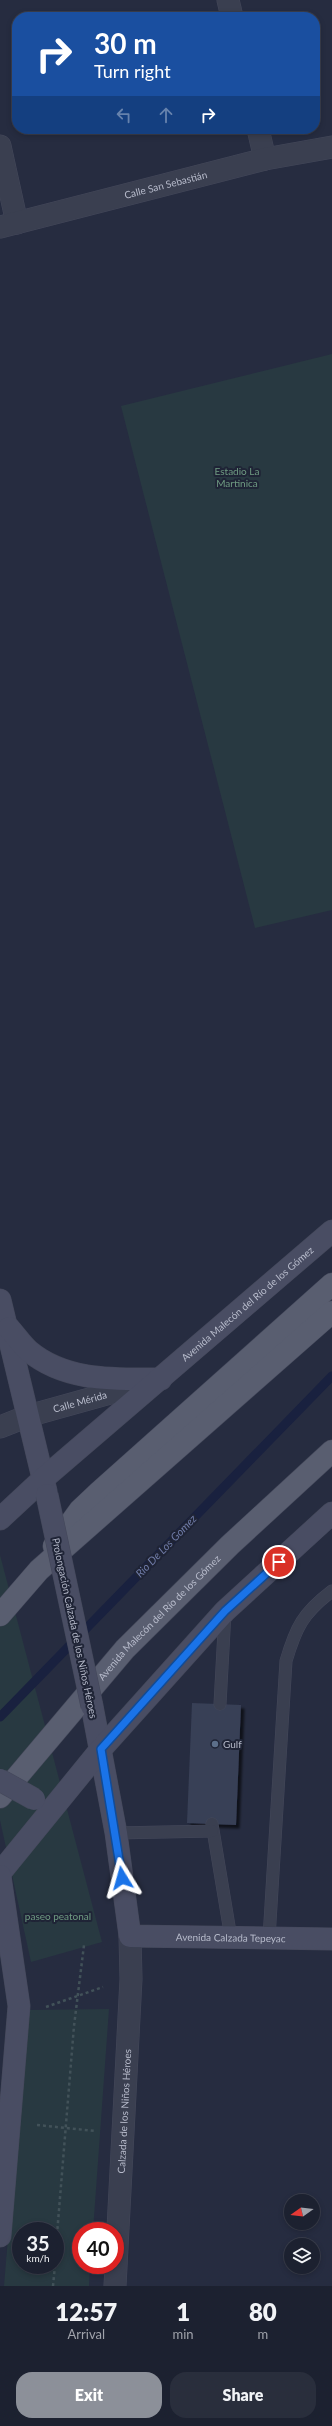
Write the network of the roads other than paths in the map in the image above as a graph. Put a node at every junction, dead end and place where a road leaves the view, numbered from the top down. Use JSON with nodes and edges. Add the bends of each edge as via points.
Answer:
{"nodes":[{"id":1,"x":228,"y":0,"type":"edge"},
{"id":2,"x":231,"y":12,"type":"edge"},
{"id":3,"x":259,"y":134,"type":"edge"},
{"id":4,"x":0,"y":146,"type":"edge"},
{"id":5,"x":332,"y":147,"type":"edge"},
{"id":6,"x":265,"y":159,"type":"junction"},
{"id":7,"x":8,"y":225,"type":"edge"},
{"id":8,"x":332,"y":1231,"type":"edge"},
{"id":9,"x":332,"y":1284,"type":"edge"},
{"id":10,"x":0,"y":1300,"type":"edge"},
{"id":11,"x":332,"y":1312,"type":"edge"},
{"id":12,"x":6,"y":1324,"type":"junction"},
{"id":13,"x":161,"y":1379,"type":"junction"},
{"id":14,"x":28,"y":1416,"type":"junction"},
{"id":15,"x":0,"y":1427,"type":"edge"},
{"id":16,"x":332,"y":1451,"type":"edge"},
{"id":17,"x":45,"y":1487,"type":"junction"},
{"id":18,"x":332,"y":1513,"type":"edge"},
{"id":19,"x":0,"y":1519,"type":"edge"},
{"id":20,"x":40,"y":1570,"type":"junction"},
{"id":21,"x":332,"y":1591,"type":"edge"},
{"id":22,"x":225,"y":1611,"type":"junction"},
{"id":23,"x":0,"y":1615,"type":"edge"},
{"id":24,"x":220,"y":1704,"type":"dead end"},
{"id":25,"x":101,"y":1749,"type":"junction"},
{"id":26,"x":0,"y":1780,"type":"edge"},
{"id":27,"x":0,"y":1797,"type":"edge"},
{"id":28,"x":44,"y":1802,"type":"junction"},
{"id":29,"x":116,"y":1833,"type":"junction"},
{"id":30,"x":0,"y":1873,"type":"edge"},
{"id":31,"x":0,"y":1876,"type":"edge"},
{"id":32,"x":130,"y":1936,"type":"junction"},
{"id":33,"x":231,"y":1938,"type":"junction"},
{"id":34,"x":269,"y":1938,"type":"junction"},
{"id":35,"x":332,"y":1939,"type":"edge"},
{"id":36,"x":0,"y":1995,"type":"edge"},
{"id":37,"x":19,"y":2012,"type":"junction"},
{"id":38,"x":0,"y":2236,"type":"edge"},
{"id":39,"x":115,"y":2286,"type":"edge"}],
"edges":[{"from":1,"to":2,"type":"street"},
{"from":3,"to":6,"type":"street"},
{"from":4,"to":7,"type":"street"},
{"from":5,"to":6,"type":"street","name":"Calle San Sebastián"},
{"from":6,"to":7,"type":"street","name":"Calle San Sebastián"},
{"from":8,"to":13,"type":"street","name":"Avenida Malecón del Río de los Gómez"},
{"from":9,"to":20,"type":"main road","via":[[80,1510],[62,1532]]},
{"from":10,"to":12,"type":"street","name":"Prolongación Calzada de los Niños Héroes"},
{"from":11,"to":20,"type":"main road"},
{"from":12,"to":13,"type":"street","via":[[28,1351],[69,1373],[115,1379]]},
{"from":12,"to":14,"type":"street","name":"Prolongación Calzada de los Niños Héroes"},
{"from":13,"to":14,"type":"street","name":"Calle Mérida"},
{"from":13,"to":17,"type":"street","name":"Avenida Malecón del Río de los Gómez"},
{"from":14,"to":15,"type":"street","name":"Calle Mérida"},
{"from":14,"to":17,"type":"street","name":"Prolongación Calzada de los Niños Héroes"},
{"from":16,"to":27,"type":"main road","name":"Avenida Malecón del Río de los Gómez","via":[[230,1545],[126,1649]]},
{"from":17,"to":19,"type":"street","name":"Avenida Malecón del Río de los Gómez"},
{"from":17,"to":25,"type":"street","name":"Prolongación Calzada de los Niños Héroes","bridge":true},
{"from":18,"to":22,"type":"street"},
{"from":20,"to":23,"type":"main road"},
{"from":21,"to":34,"type":"lane","via":[[313,1605],[295,1631],[286,1661]]},
{"from":22,"to":24,"type":"lane"},
{"from":22,"to":25,"type":"street"},
{"from":25,"to":28,"type":"street"},
{"from":25,"to":29,"type":"street","name":"Prolongación Calzada de los Niños Héroes"},
{"from":26,"to":28,"type":"street","bridge":true},
{"from":28,"to":30,"type":"street"},
{"from":29,"to":32,"type":"street","name":"Prolongación Calzada de los Niños Héroes"},
{"from":29,"to":33,"type":"lane","via":[[212,1828]]},
{"from":31,"to":37,"type":"street"},
{"from":32,"to":33,"type":"street","name":"Avenida Calzada Tepeyac"},
{"from":32,"to":39,"type":"street","name":"Calzada de los Niños Héroes","via":[[131,1979]]},
{"from":33,"to":34,"type":"street","name":"Avenida Calzada Tepeyac"},
{"from":34,"to":35,"type":"street","name":"Avenida Calzada Tepeyac"},
{"from":36,"to":37,"type":"street"},
{"from":37,"to":38,"type":"street"}]}
